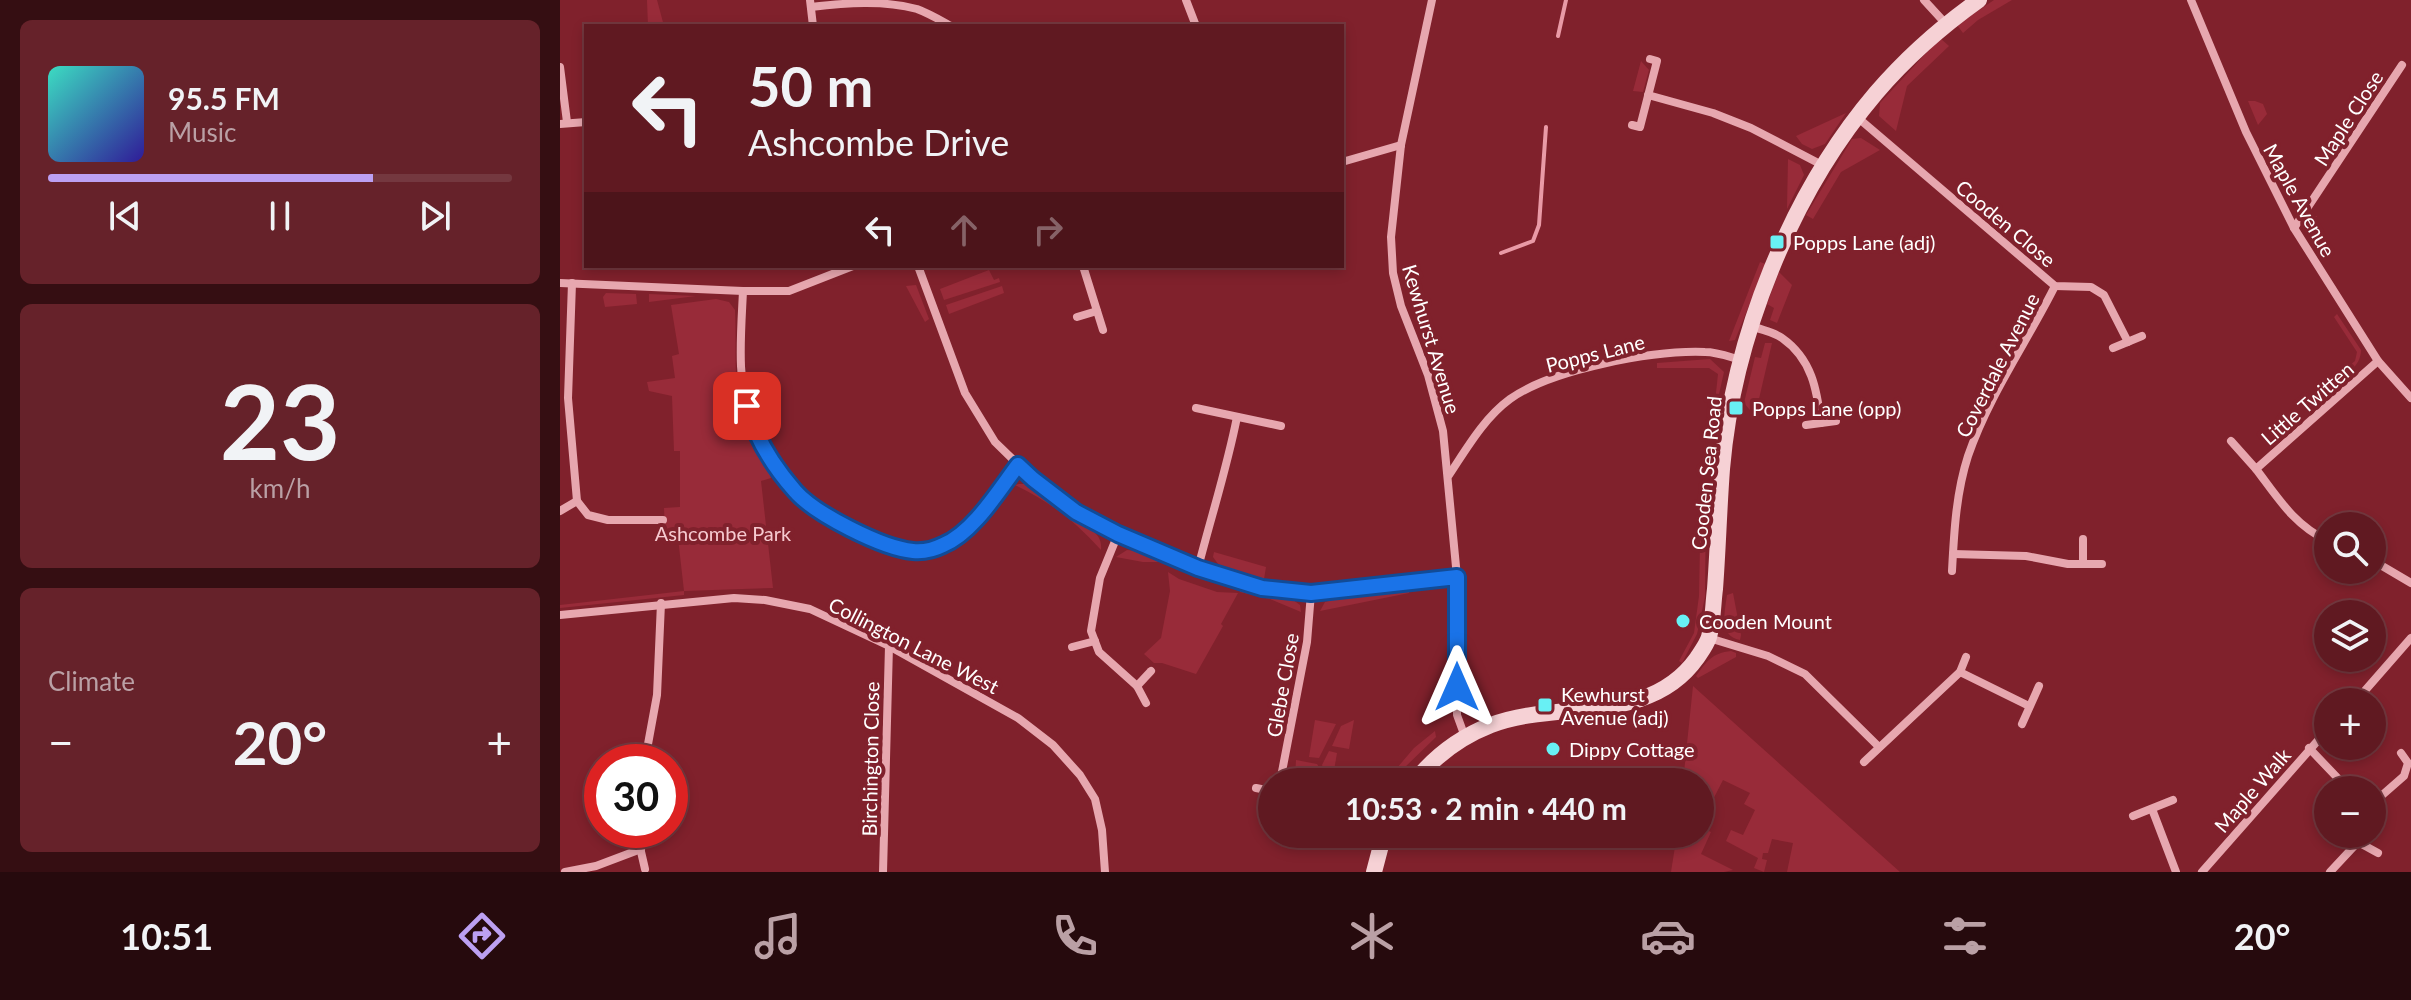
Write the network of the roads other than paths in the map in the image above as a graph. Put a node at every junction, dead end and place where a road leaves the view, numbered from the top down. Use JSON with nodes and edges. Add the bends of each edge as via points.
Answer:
{"nodes":[{"id":1,"x":1186,"y":0,"type":"edge"},
{"id":2,"x":1432,"y":0,"type":"edge"},
{"id":3,"x":1924,"y":0,"type":"edge"},
{"id":4,"x":1979,"y":0,"type":"edge"},
{"id":5,"x":2191,"y":0,"type":"edge"},
{"id":6,"x":811,"y":3,"type":"edge"},
{"id":7,"x":813,"y":24,"type":"edge"},
{"id":8,"x":947,"y":24,"type":"edge"},
{"id":9,"x":1195,"y":24,"type":"edge"},
{"id":10,"x":1946,"y":24,"type":"junction"},
{"id":11,"x":1650,"y":59,"type":"dead end"},
{"id":12,"x":2402,"y":65,"type":"dead end"},
{"id":13,"x":560,"y":67,"type":"edge"},
{"id":14,"x":1648,"y":95,"type":"junction"},
{"id":15,"x":1857,"y":117,"type":"junction"},
{"id":16,"x":584,"y":122,"type":"edge"},
{"id":17,"x":564,"y":123,"type":"edge"},
{"id":18,"x":1632,"y":125,"type":"dead end"},
{"id":19,"x":1401,"y":145,"type":"junction"},
{"id":20,"x":1344,"y":161,"type":"edge"},
{"id":21,"x":1824,"y":166,"type":"junction"},
{"id":22,"x":2294,"y":228,"type":"junction"},
{"id":23,"x":848,"y":268,"type":"edge"},
{"id":24,"x":919,"y":268,"type":"edge"},
{"id":25,"x":1084,"y":268,"type":"edge"},
{"id":26,"x":560,"y":283,"type":"edge"},
{"id":27,"x":572,"y":283,"type":"junction"},
{"id":28,"x":2055,"y":286,"type":"junction"},
{"id":29,"x":743,"y":291,"type":"junction"},
{"id":30,"x":1097,"y":311,"type":"junction"},
{"id":31,"x":1077,"y":317,"type":"dead end"},
{"id":32,"x":1752,"y":326,"type":"junction"},
{"id":33,"x":1103,"y":330,"type":"dead end"},
{"id":34,"x":2142,"y":336,"type":"dead end"},
{"id":35,"x":2128,"y":342,"type":"junction"},
{"id":36,"x":2113,"y":348,"type":"dead end"},
{"id":37,"x":1741,"y":360,"type":"junction"},
{"id":38,"x":2378,"y":361,"type":"junction"},
{"id":39,"x":2411,"y":398,"type":"edge"},
{"id":40,"x":1196,"y":408,"type":"dead end"},
{"id":41,"x":1237,"y":417,"type":"junction"},
{"id":42,"x":1836,"y":421,"type":"dead end"},
{"id":43,"x":1821,"y":423,"type":"junction"},
{"id":44,"x":1806,"y":425,"type":"dead end"},
{"id":45,"x":1281,"y":426,"type":"dead end"},
{"id":46,"x":2231,"y":441,"type":"dead end"},
{"id":47,"x":1018,"y":465,"type":"junction"},
{"id":48,"x":2256,"y":469,"type":"junction"},
{"id":49,"x":1449,"y":475,"type":"junction"},
{"id":50,"x":577,"y":501,"type":"junction"},
{"id":51,"x":560,"y":511,"type":"edge"},
{"id":52,"x":663,"y":520,"type":"dead end"},
{"id":53,"x":1118,"y":534,"type":"junction"},
{"id":54,"x":2314,"y":534,"type":"edge"},
{"id":55,"x":2083,"y":539,"type":"dead end"},
{"id":56,"x":1953,"y":554,"type":"junction"},
{"id":57,"x":2083,"y":563,"type":"junction"},
{"id":58,"x":2102,"y":564,"type":"dead end"},
{"id":59,"x":1198,"y":568,"type":"junction"},
{"id":60,"x":2386,"y":568,"type":"edge"},
{"id":61,"x":1952,"y":571,"type":"dead end"},
{"id":62,"x":1457,"y":577,"type":"junction"},
{"id":63,"x":2411,"y":583,"type":"edge"},
{"id":64,"x":1311,"y":593,"type":"junction"},
{"id":65,"x":661,"y":603,"type":"junction"},
{"id":66,"x":560,"y":615,"type":"edge"},
{"id":67,"x":1709,"y":638,"type":"junction"},
{"id":68,"x":2411,"y":638,"type":"edge"},
{"id":69,"x":1095,"y":641,"type":"junction"},
{"id":70,"x":889,"y":646,"type":"junction"},
{"id":71,"x":1072,"y":647,"type":"dead end"},
{"id":72,"x":1966,"y":657,"type":"dead end"},
{"id":73,"x":1151,"y":671,"type":"dead end"},
{"id":74,"x":1960,"y":672,"type":"junction"},
{"id":75,"x":1137,"y":686,"type":"junction"},
{"id":76,"x":2039,"y":686,"type":"dead end"},
{"id":77,"x":2367,"y":688,"type":"edge"},
{"id":78,"x":1146,"y":703,"type":"dead end"},
{"id":79,"x":2029,"y":706,"type":"junction"},
{"id":80,"x":2022,"y":724,"type":"dead end"},
{"id":81,"x":1465,"y":738,"type":"junction"},
{"id":82,"x":2314,"y":743,"type":"edge"},
{"id":83,"x":648,"y":744,"type":"edge"},
{"id":84,"x":1879,"y":747,"type":"junction"},
{"id":85,"x":2309,"y":748,"type":"junction"},
{"id":86,"x":2401,"y":753,"type":"dead end"},
{"id":87,"x":1864,"y":762,"type":"dead end"},
{"id":88,"x":1283,"y":768,"type":"edge"},
{"id":89,"x":1426,"y":768,"type":"edge"},
{"id":90,"x":2336,"y":776,"type":"edge"},
{"id":91,"x":2386,"y":792,"type":"edge"},
{"id":92,"x":2173,"y":800,"type":"dead end"},
{"id":93,"x":2152,"y":809,"type":"junction"},
{"id":94,"x":2133,"y":816,"type":"dead end"},
{"id":95,"x":1380,"y":848,"type":"edge"},
{"id":96,"x":2350,"y":848,"type":"edge"},
{"id":97,"x":2372,"y":848,"type":"edge"},
{"id":98,"x":641,"y":849,"type":"joint"},
{"id":99,"x":2378,"y":853,"type":"dead end"},
{"id":100,"x":645,"y":869,"type":"dead end"},
{"id":101,"x":565,"y":872,"type":"edge"},
{"id":102,"x":883,"y":872,"type":"edge"},
{"id":103,"x":1105,"y":872,"type":"edge"},
{"id":104,"x":1374,"y":872,"type":"edge"},
{"id":105,"x":2176,"y":872,"type":"edge"},
{"id":106,"x":2202,"y":872,"type":"edge"},
{"id":107,"x":2330,"y":872,"type":"edge"}],
"edges":[{"from":1,"to":9,"type":"street"},
{"from":2,"to":19,"type":"street","name":"Kewhurst Avenue"},
{"from":3,"to":10,"type":"street"},
{"from":4,"to":10,"type":"main road","name":"Cooden Sea Road"},
{"from":5,"to":22,"type":"street","name":"Maple Avenue","via":[[2246,132]]},
{"from":6,"to":7,"type":"street"},
{"from":6,"to":8,"type":"street","via":[[890,2]]},
{"from":10,"to":15,"type":"main road","name":"Cooden Sea Road"},
{"from":11,"to":14,"type":"street","via":[[1657,61]]},
{"from":12,"to":22,"type":"street","name":"Maple Close"},
{"from":13,"to":17,"type":"street"},
{"from":14,"to":18,"type":"street","via":[[1640,127]]},
{"from":14,"to":21,"type":"street","via":[[1751,128]]},
{"from":15,"to":21,"type":"main road","name":"Cooden Sea Road"},
{"from":15,"to":28,"type":"street","name":"Cooden Close"},
{"from":16,"to":17,"type":"street"},
{"from":19,"to":20,"type":"street"},
{"from":19,"to":49,"type":"street","name":"Kewhurst Avenue","via":[[1391,237],[1393,273],[1428,375]]},
{"from":21,"to":32,"type":"main road","name":"Cooden Sea Road","via":[[1794,222]]},
{"from":22,"to":38,"type":"street","name":"Maple Avenue"},
{"from":23,"to":29,"type":"street","via":[[789,291]]},
{"from":24,"to":47,"type":"street","via":[[965,393],[995,442]]},
{"from":25,"to":30,"type":"street"},
{"from":26,"to":27,"type":"street"},
{"from":27,"to":29,"type":"street"},
{"from":27,"to":50,"type":"street","via":[[568,398]]},
{"from":28,"to":35,"type":"street","name":"Cooden Close","via":[[2091,287],[2104,295]]},
{"from":28,"to":56,"type":"street","name":"Coverdale Avenue","via":[[1985,413],[1967,458]]},
{"from":29,"to":47,"type":"street","via":[[743,388],[752,423],[767,455],[796,493],[832,518],[875,541],[913,551],[942,546],[967,528]]},
{"from":30,"to":31,"type":"street"},
{"from":30,"to":33,"type":"street"},
{"from":32,"to":37,"type":"main road","name":"Cooden Sea Road"},
{"from":32,"to":43,"type":"street","via":[[1781,337],[1809,367]]},
{"from":34,"to":35,"type":"street"},
{"from":35,"to":36,"type":"street"},
{"from":37,"to":49,"type":"street","name":"Popps Lane","via":[[1709,351],[1671,352],[1623,359],[1535,384],[1509,400],[1478,432]]},
{"from":37,"to":67,"type":"main road","name":"Cooden Sea Road","via":[[1725,437]]},
{"from":38,"to":39,"type":"street","name":"Maple Avenue"},
{"from":38,"to":48,"type":"street","name":"Little Twitten"},
{"from":40,"to":41,"type":"street"},
{"from":41,"to":45,"type":"street"},
{"from":41,"to":59,"type":"street"},
{"from":42,"to":43,"type":"street"},
{"from":43,"to":44,"type":"street"},
{"from":46,"to":48,"type":"street","name":"Little Twitten"},
{"from":47,"to":53,"type":"street","via":[[1076,512]]},
{"from":48,"to":54,"type":"street","name":"Little Twitten","via":[[2295,520]]},
{"from":49,"to":62,"type":"street","name":"Kewhurst Avenue"},
{"from":50,"to":51,"type":"street"},
{"from":50,"to":52,"type":"street","via":[[588,515],[608,520]]},
{"from":53,"to":59,"type":"street"},
{"from":53,"to":69,"type":"street","via":[[1100,578],[1091,631]]},
{"from":55,"to":57,"type":"street"},
{"from":56,"to":57,"type":"street"},
{"from":56,"to":61,"type":"street","name":"Coverdale Avenue"},
{"from":57,"to":58,"type":"street"},
{"from":59,"to":64,"type":"street","via":[[1262,588]]},
{"from":60,"to":63,"type":"street"},
{"from":62,"to":64,"type":"street"},
{"from":62,"to":81,"type":"street","name":"Kewhurst Avenue","via":[[1457,715]]},
{"from":64,"to":88,"type":"street","name":"Glebe Close"},
{"from":65,"to":66,"type":"street","name":"Collington Lane West"},
{"from":65,"to":70,"type":"street","name":"Collington Lane West","via":[[765,600],[810,609]]},
{"from":65,"to":83,"type":"street","via":[[657,695]]},
{"from":67,"to":81,"type":"main road","name":"Cooden Sea Road","via":[[1686,672],[1658,693],[1626,704],[1514,718]]},
{"from":67,"to":84,"type":"street","via":[[1805,674]]},
{"from":68,"to":77,"type":"street"},
{"from":69,"to":71,"type":"street"},
{"from":69,"to":75,"type":"street","via":[[1099,652]]},
{"from":70,"to":102,"type":"street","name":"Birchington Close"},
{"from":70,"to":103,"type":"street","name":"Collington Lane West","via":[[1018,718],[1053,745],[1095,799]]},
{"from":72,"to":74,"type":"street"},
{"from":73,"to":75,"type":"street"},
{"from":74,"to":79,"type":"street"},
{"from":74,"to":84,"type":"street"},
{"from":75,"to":78,"type":"street"},
{"from":76,"to":79,"type":"street"},
{"from":79,"to":80,"type":"street"},
{"from":81,"to":89,"type":"main road","name":"Cooden Sea Road"},
{"from":82,"to":85,"type":"street","name":"Maple Walk"},
{"from":84,"to":87,"type":"street"},
{"from":85,"to":90,"type":"street"},
{"from":85,"to":106,"type":"street","name":"Maple Walk"},
{"from":86,"to":91,"type":"street","via":[[2408,763],[2404,776]]},
{"from":92,"to":93,"type":"street"},
{"from":93,"to":94,"type":"street"},
{"from":93,"to":105,"type":"street"},
{"from":95,"to":104,"type":"main road"},
{"from":96,"to":107,"type":"street"},
{"from":97,"to":99,"type":"street"},
{"from":98,"to":100,"type":"street"},
{"from":98,"to":101,"type":"street"}]}
